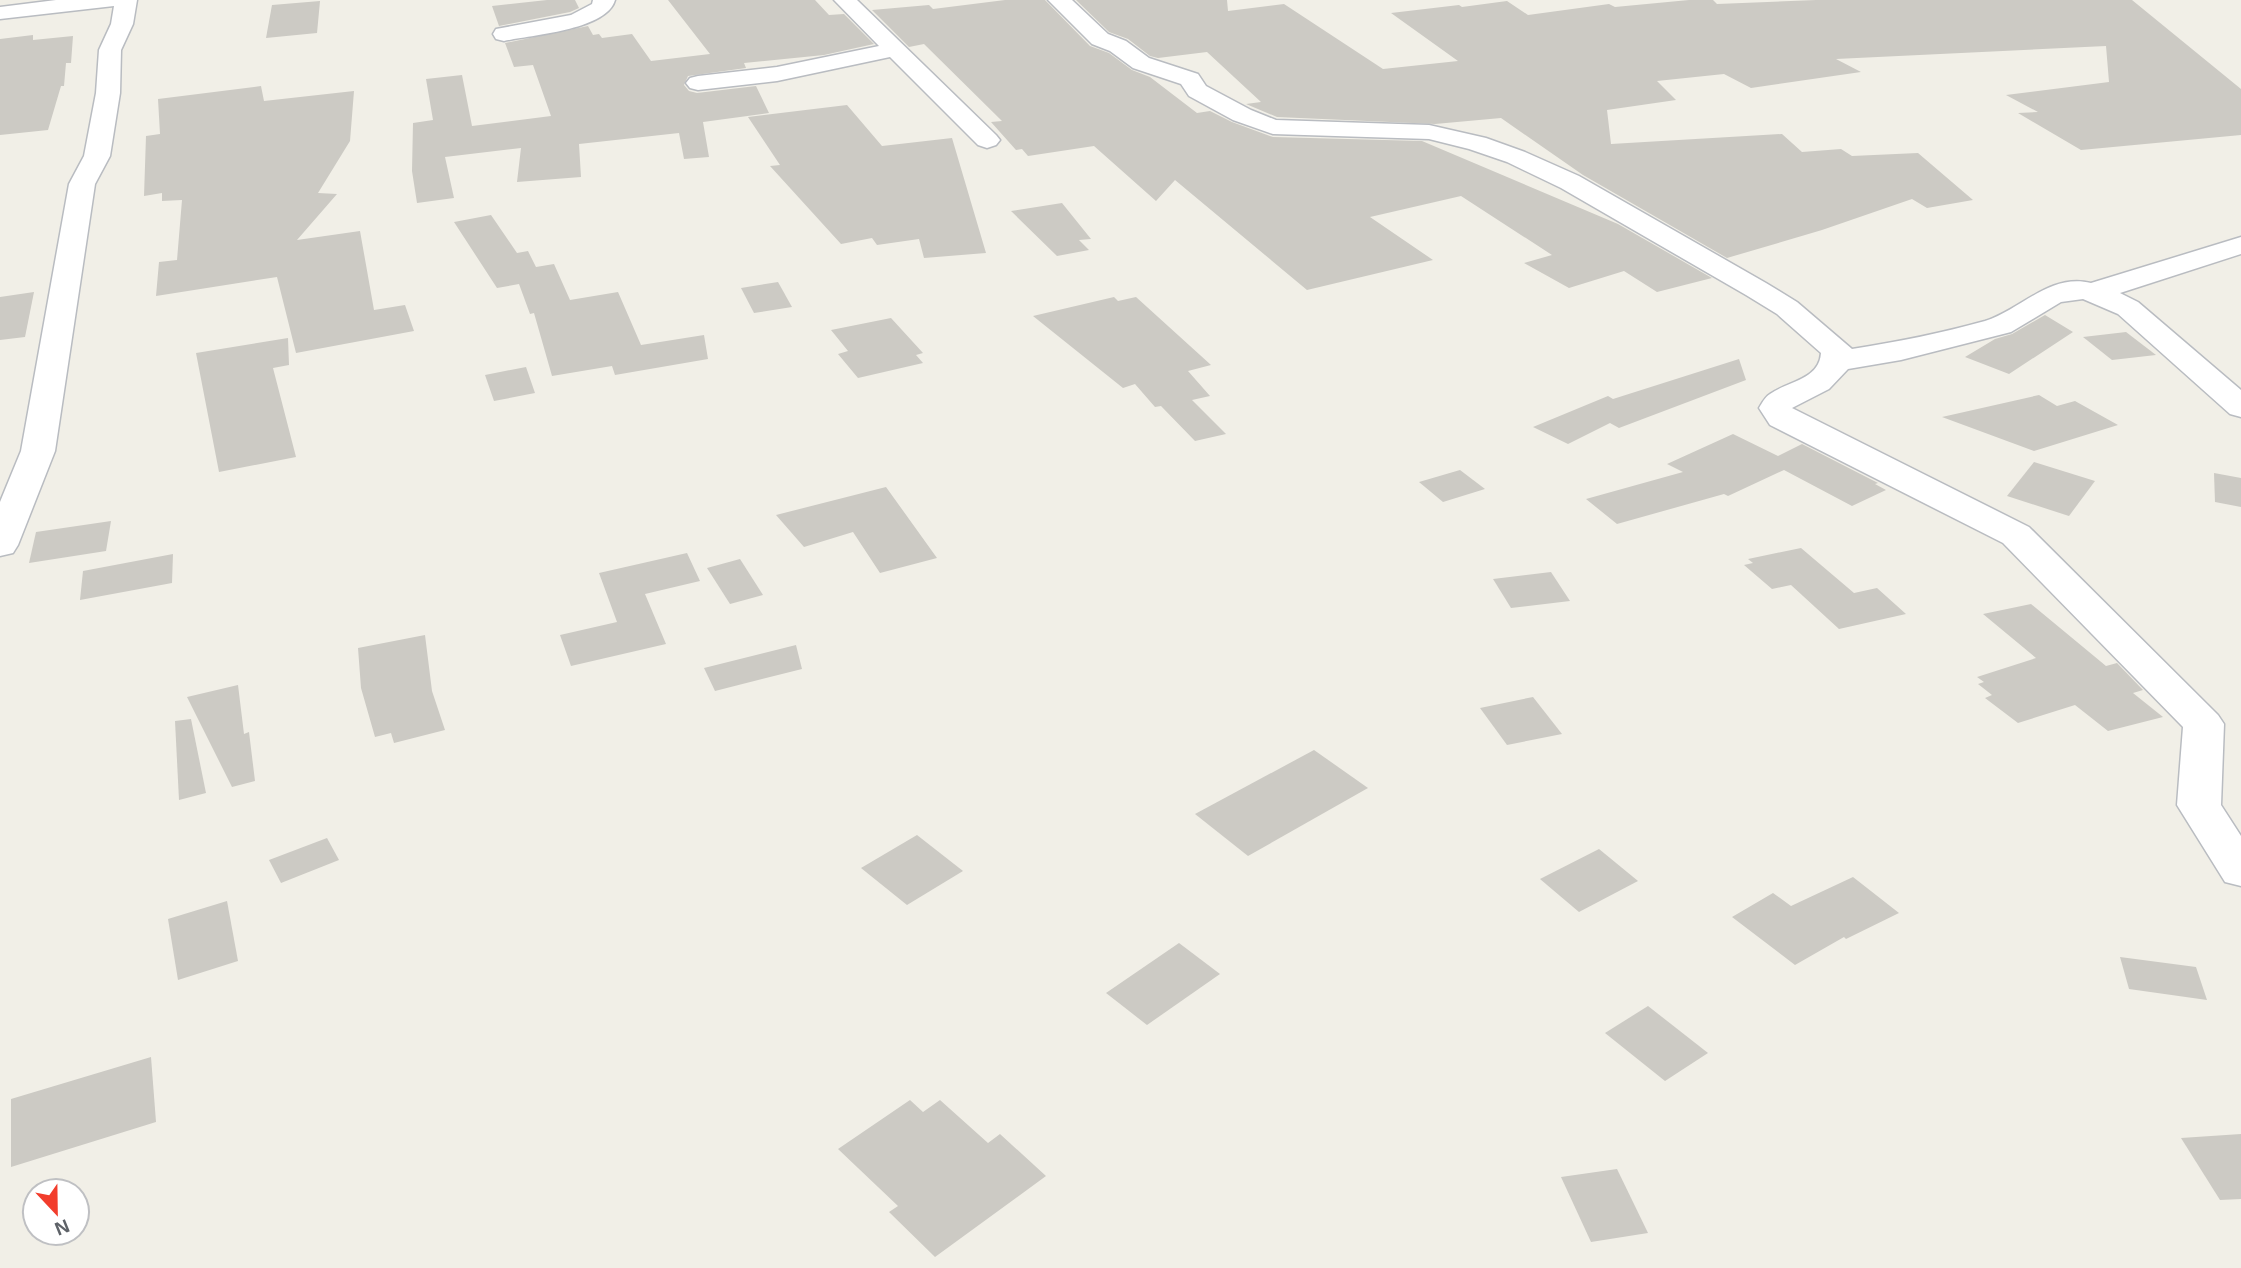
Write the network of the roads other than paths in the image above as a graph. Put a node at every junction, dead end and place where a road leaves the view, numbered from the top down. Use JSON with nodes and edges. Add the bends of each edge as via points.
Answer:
{"nodes":[{"id":1,"x":111,"y":0,"type":"edge"},
{"id":2,"x":127,"y":0,"type":"edge"},
{"id":3,"x":604,"y":0,"type":"edge"},
{"id":4,"x":845,"y":0,"type":"edge"},
{"id":5,"x":1059,"y":0,"type":"edge"},
{"id":6,"x":0,"y":13,"type":"edge"},
{"id":7,"x":505,"y":34,"type":"dead end"},
{"id":8,"x":897,"y":49,"type":"junction"},
{"id":9,"x":698,"y":83,"type":"dead end"},
{"id":10,"x":987,"y":140,"type":"dead end"},
{"id":11,"x":2241,"y":245,"type":"edge"},
{"id":12,"x":2094,"y":292,"type":"junction"},
{"id":13,"x":1838,"y":361,"type":"junction"},
{"id":14,"x":2241,"y":407,"type":"edge"},
{"id":15,"x":0,"y":545,"type":"edge"},
{"id":16,"x":2241,"y":871,"type":"edge"}],
"edges":[{"from":1,"to":6,"type":"street"},
{"from":2,"to":15,"type":"street","via":[[110,50],[97,156],[82,184],[38,451]]},
{"from":3,"to":7,"type":"street","via":[[602,7],[577,20]]},
{"from":4,"to":8,"type":"street"},
{"from":5,"to":13,"type":"street","via":[[1100,39],[1142,63],[1190,79],[1197,91],[1261,123],[1429,132],[1477,143],[1570,182],[1787,308],[1837,350]]},
{"from":8,"to":9,"type":"street","via":[[777,74]]},
{"from":8,"to":10,"type":"street"},
{"from":11,"to":12,"type":"street"},
{"from":12,"to":13,"type":"street","via":[[2053,295],[2000,326],[1901,351]]},
{"from":12,"to":14,"type":"street","via":[[2128,309]]},
{"from":13,"to":16,"type":"street","via":[[1832,373],[1779,402],[1775,408],[1782,418],[2016,535],[2204,724],[2199,805]]}]}
